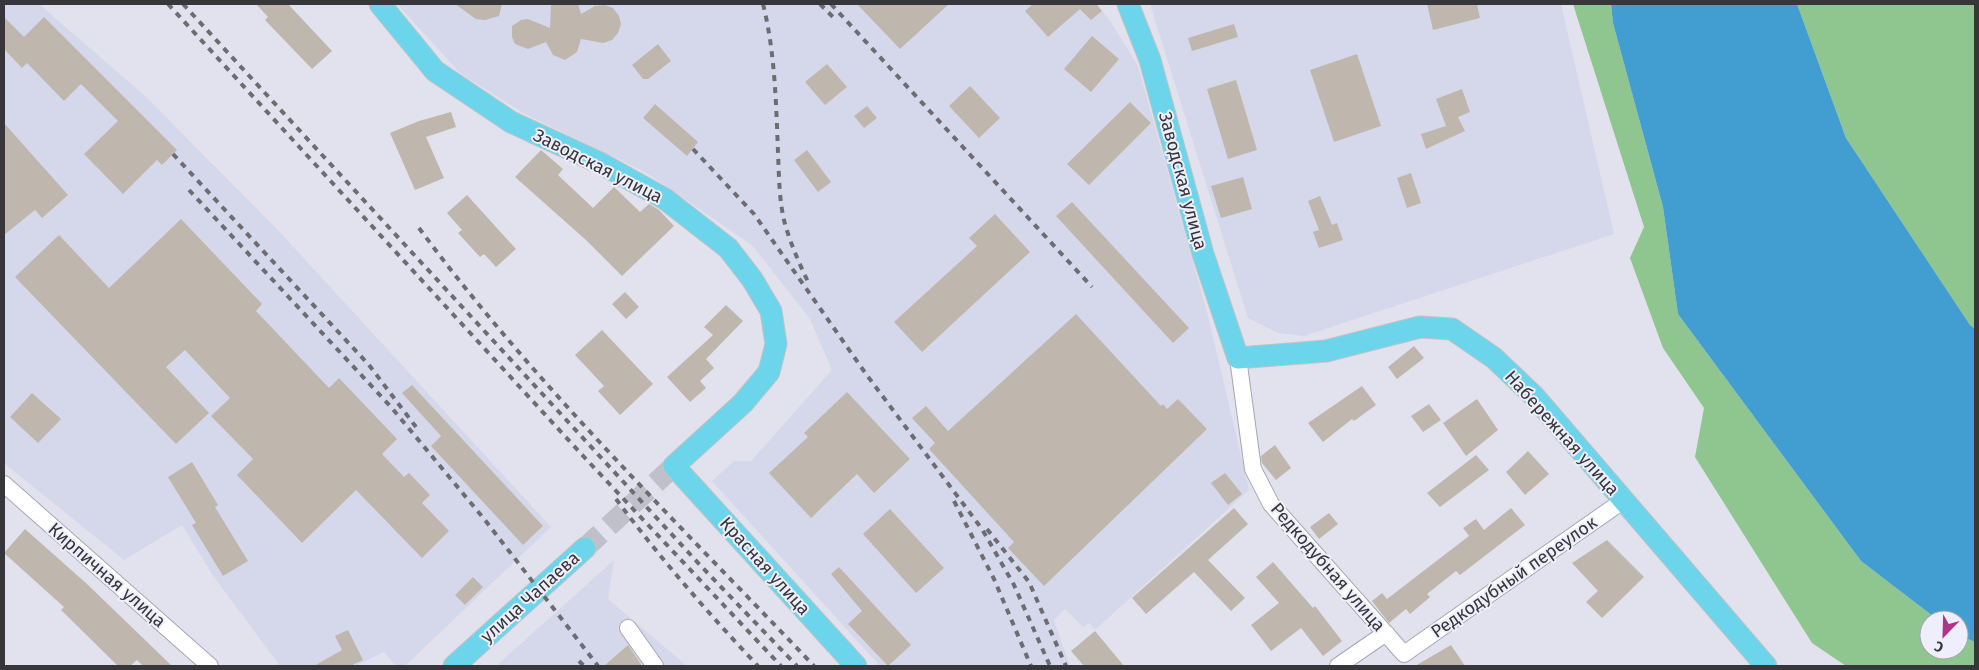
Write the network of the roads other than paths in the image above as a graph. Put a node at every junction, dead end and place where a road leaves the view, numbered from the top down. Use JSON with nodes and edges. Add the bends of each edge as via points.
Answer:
{"nodes":[{"id":1,"x":380,"y":4,"type":"edge"},
{"id":2,"x":1128,"y":4,"type":"edge"},
{"id":3,"x":1238,"y":358,"type":"junction"},
{"id":4,"x":674,"y":466,"type":"joint"},
{"id":5,"x":4,"y":484,"type":"edge"},
{"id":6,"x":1624,"y":500,"type":"junction"},
{"id":7,"x":585,"y":548,"type":"tunnel mouth"},
{"id":8,"x":628,"y":628,"type":"dead end"},
{"id":9,"x":1386,"y":633,"type":"junction"},
{"id":10,"x":1404,"y":654,"type":"joint"},
{"id":11,"x":210,"y":666,"type":"edge"},
{"id":12,"x":454,"y":666,"type":"edge"},
{"id":13,"x":655,"y":666,"type":"edge"},
{"id":14,"x":856,"y":666,"type":"edge"},
{"id":15,"x":1338,"y":666,"type":"edge"},
{"id":16,"x":1766,"y":666,"type":"edge"}],
"edges":[{"from":1,"to":4,"type":"main road","name":"Заводская улица","via":[[435,71],[512,122],[600,163],[665,199],[728,248],[752,279],[771,311],[776,344],[769,372],[743,403]]},
{"from":2,"to":3,"type":"main road","name":"Заводская улица","via":[[1150,60],[1203,254]]},
{"from":3,"to":6,"type":"main road","name":"Набережная улица","via":[[1326,351],[1420,327],[1452,329],[1494,358],[1534,396]]},
{"from":3,"to":9,"type":"street","name":"Редкодубная улица","via":[[1253,469],[1271,504]]},
{"from":4,"to":14,"type":"main road","name":"Красная улица"},
{"from":5,"to":11,"type":"street","name":"Кирпичная улица"},
{"from":6,"to":10,"type":"street","name":"Редкодубный переулок"},
{"from":6,"to":16,"type":"main road","name":"Набережная улица"},
{"from":7,"to":12,"type":"main road","name":"улица Чапаева"},
{"from":8,"to":13,"type":"street"},
{"from":9,"to":10,"type":"street","name":"Редкодубная улица"},
{"from":9,"to":15,"type":"street"}]}
